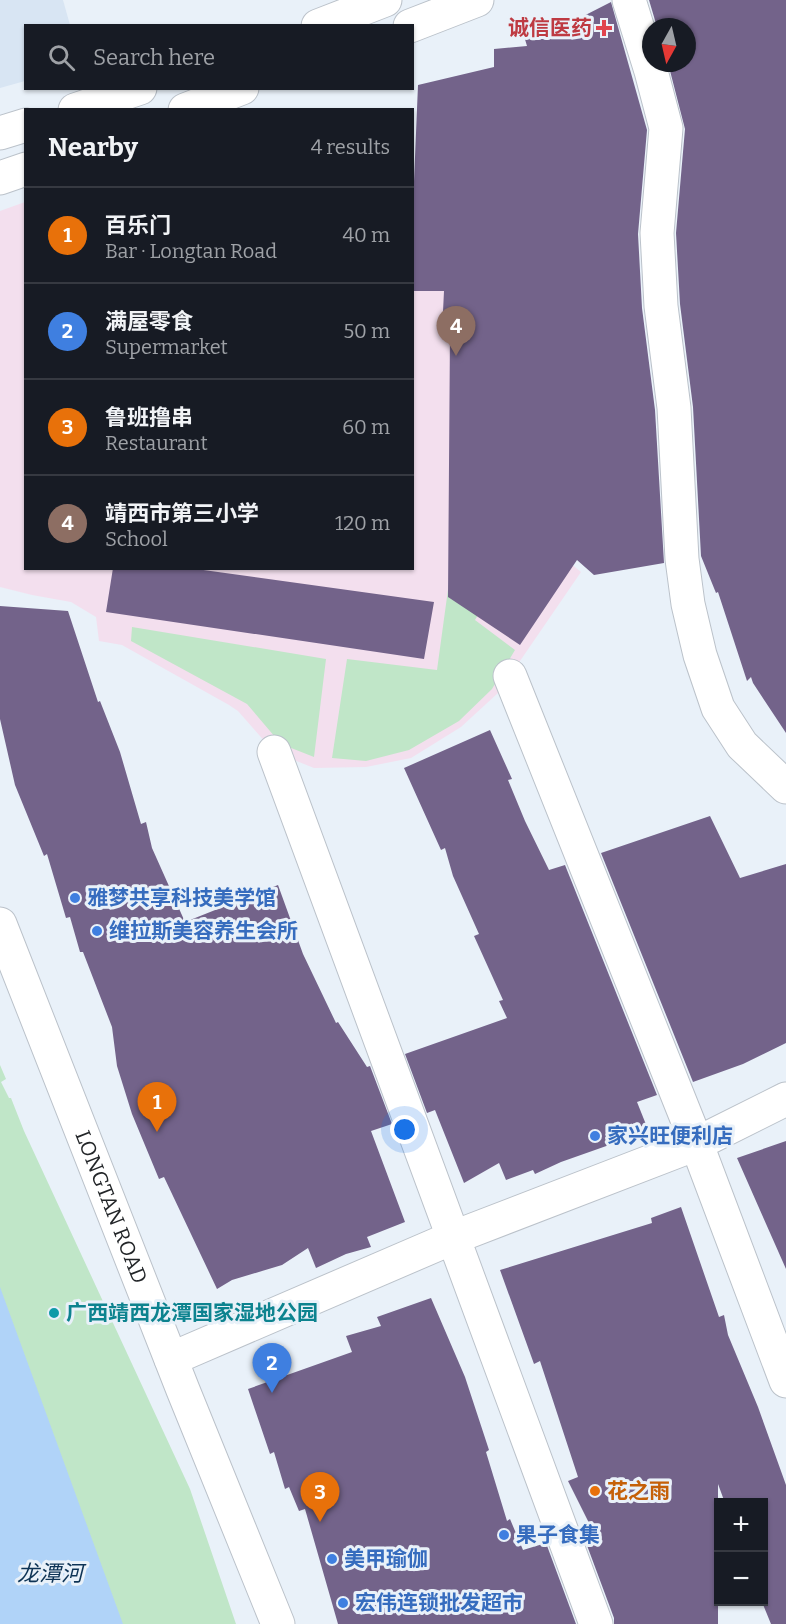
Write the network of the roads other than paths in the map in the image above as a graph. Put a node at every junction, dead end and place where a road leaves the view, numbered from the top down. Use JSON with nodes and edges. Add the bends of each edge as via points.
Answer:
{"nodes":[{"id":1,"x":385,"y":0,"type":"edge"},
{"id":2,"x":477,"y":0,"type":"edge"},
{"id":3,"x":629,"y":0,"type":"edge"},
{"id":4,"x":323,"y":24,"type":"edge"},
{"id":5,"x":414,"y":24,"type":"edge"},
{"id":6,"x":134,"y":90,"type":"edge"},
{"id":7,"x":237,"y":90,"type":"edge"},
{"id":8,"x":81,"y":108,"type":"edge"},
{"id":9,"x":190,"y":108,"type":"edge"},
{"id":10,"x":24,"y":126,"type":"edge"},
{"id":11,"x":0,"y":133,"type":"edge"},
{"id":12,"x":24,"y":170,"type":"edge"},
{"id":13,"x":0,"y":178,"type":"edge"},
{"id":14,"x":510,"y":675,"type":"dead end"},
{"id":15,"x":274,"y":752,"type":"dead end"},
{"id":16,"x":786,"y":787,"type":"edge"},
{"id":17,"x":0,"y":924,"type":"edge"},
{"id":18,"x":0,"y":979,"type":"edge"},
{"id":19,"x":786,"y":1099,"type":"edge"},
{"id":20,"x":696,"y":1144,"type":"junction"},
{"id":21,"x":452,"y":1238,"type":"junction"},
{"id":22,"x":171,"y":1359,"type":"junction"},
{"id":23,"x":786,"y":1381,"type":"edge"},
{"id":24,"x":255,"y":1624,"type":"edge"},
{"id":25,"x":278,"y":1624,"type":"edge"},
{"id":26,"x":596,"y":1624,"type":"edge"}],
"edges":[{"from":1,"to":4,"type":"street"},
{"from":2,"to":5,"type":"street"},
{"from":3,"to":16,"type":"street","via":[[666,128],[657,233],[688,604],[718,708],[742,745]]},
{"from":6,"to":8,"type":"street"},
{"from":7,"to":9,"type":"street"},
{"from":10,"to":11,"type":"street"},
{"from":12,"to":13,"type":"street"},
{"from":14,"to":20,"type":"street"},
{"from":15,"to":21,"type":"street"},
{"from":17,"to":22,"type":"street","name":"LONGTAN ROAD"},
{"from":18,"to":24,"type":"street","name":"LONGTAN ROAD"},
{"from":19,"to":20,"type":"street"},
{"from":20,"to":21,"type":"street"},
{"from":20,"to":23,"type":"street"},
{"from":21,"to":22,"type":"street"},
{"from":21,"to":26,"type":"street"},
{"from":22,"to":25,"type":"street","name":"LONGTAN ROAD"}]}
